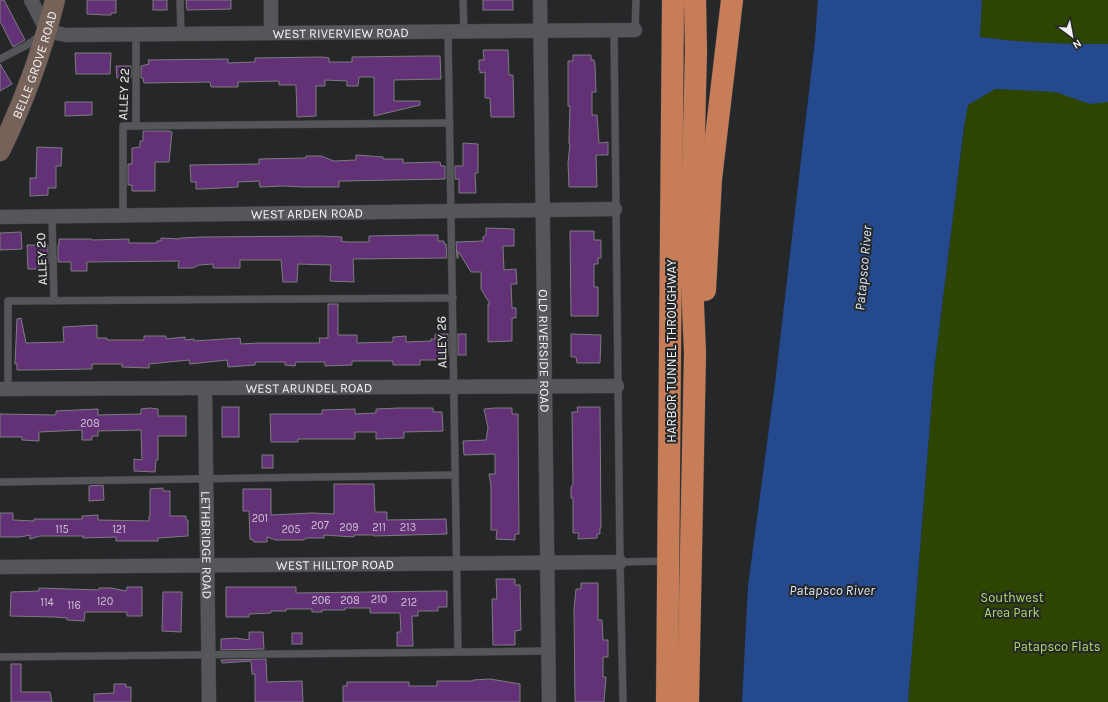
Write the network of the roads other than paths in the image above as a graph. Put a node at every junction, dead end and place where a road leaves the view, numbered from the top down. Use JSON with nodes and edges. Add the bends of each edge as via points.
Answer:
{"nodes":[{"id":1,"x":31,"y":0,"type":"edge"},
{"id":2,"x":55,"y":0,"type":"edge"},
{"id":3,"x":180,"y":0,"type":"edge"},
{"id":4,"x":271,"y":0,"type":"edge"},
{"id":5,"x":463,"y":0,"type":"edge"},
{"id":6,"x":540,"y":0,"type":"edge"},
{"id":7,"x":636,"y":0,"type":"edge"},
{"id":8,"x":673,"y":0,"type":"edge"},
{"id":9,"x":695,"y":0,"type":"edge"},
{"id":10,"x":732,"y":0,"type":"edge"},
{"id":11,"x":614,"y":30,"type":"junction"},
{"id":12,"x":634,"y":30,"type":"joint"},
{"id":13,"x":47,"y":31,"type":"junction"},
{"id":14,"x":541,"y":31,"type":"junction"},
{"id":15,"x":448,"y":32,"type":"junction"},
{"id":16,"x":464,"y":32,"type":"junction"},
{"id":17,"x":181,"y":34,"type":"junction"},
{"id":18,"x":271,"y":34,"type":"junction"},
{"id":19,"x":136,"y":35,"type":"junction"},
{"id":20,"x":0,"y":60,"type":"edge"},
{"id":21,"x":450,"y":123,"type":"junction"},
{"id":22,"x":136,"y":126,"type":"junction"},
{"id":23,"x":0,"y":150,"type":"edge"},
{"id":24,"x":615,"y":209,"type":"junction"},
{"id":25,"x":543,"y":210,"type":"junction"},
{"id":26,"x":451,"y":211,"type":"junction"},
{"id":27,"x":123,"y":215,"type":"junction"},
{"id":28,"x":52,"y":216,"type":"junction"},
{"id":29,"x":0,"y":217,"type":"edge"},
{"id":30,"x":453,"y":298,"type":"junction"},
{"id":31,"x":54,"y":301,"type":"junction"},
{"id":32,"x":695,"y":353,"type":"junction"},
{"id":33,"x":545,"y":386,"type":"junction"},
{"id":34,"x":617,"y":386,"type":"junction"},
{"id":35,"x":454,"y":387,"type":"junction"},
{"id":36,"x":205,"y":388,"type":"junction"},
{"id":37,"x":4,"y":389,"type":"edge"},
{"id":38,"x":456,"y":476,"type":"junction"},
{"id":39,"x":206,"y":479,"type":"junction"},
{"id":40,"x":0,"y":482,"type":"edge"},
{"id":41,"x":669,"y":561,"type":"junction"},
{"id":42,"x":547,"y":562,"type":"junction"},
{"id":43,"x":620,"y":562,"type":"junction"},
{"id":44,"x":457,"y":563,"type":"junction"},
{"id":45,"x":207,"y":565,"type":"junction"},
{"id":46,"x":0,"y":567,"type":"edge"},
{"id":47,"x":548,"y":651,"type":"junction"},
{"id":48,"x":458,"y":652,"type":"junction"},
{"id":49,"x":208,"y":654,"type":"junction"},
{"id":50,"x":0,"y":657,"type":"edge"},
{"id":51,"x":208,"y":702,"type":"edge"},
{"id":52,"x":549,"y":702,"type":"edge"},
{"id":53,"x":623,"y":702,"type":"edge"},
{"id":54,"x":667,"y":702,"type":"edge"},
{"id":55,"x":688,"y":702,"type":"edge"}],
"edges":[{"from":1,"to":13,"type":"street"},
{"from":2,"to":13,"type":"main road","name":"BELLE GROVE ROAD"},
{"from":3,"to":17,"type":"lane"},
{"from":4,"to":18,"type":"street"},
{"from":5,"to":16,"type":"lane"},
{"from":6,"to":14,"type":"street","name":"OLD RIVERSIDE ROAD"},
{"from":7,"to":12,"type":"lane"},
{"from":8,"to":41,"type":"highway","name":"HARBOR TUNNEL THROUGHWAY"},
{"from":9,"to":32,"type":"highway","name":"HARBOR TUNNEL THROUGHWAY","via":[[691,257]]},
{"from":10,"to":32,"type":"highway","name":"HARBOR TUNNEL THROUGHWAY","via":[[711,179],[704,307]]},
{"from":11,"to":12,"type":"street","name":"WEST RIVERVIEW ROAD"},
{"from":11,"to":14,"type":"street","name":"WEST RIVERVIEW ROAD"},
{"from":11,"to":24,"type":"lane"},
{"from":13,"to":19,"type":"street","name":"WEST RIVERVIEW ROAD","via":[[66,35]]},
{"from":13,"to":20,"type":"lane"},
{"from":13,"to":23,"type":"main road","name":"BELLE GROVE ROAD","via":[[34,72]]},
{"from":14,"to":16,"type":"street","name":"WEST RIVERVIEW ROAD"},
{"from":14,"to":25,"type":"street","name":"OLD RIVERSIDE ROAD"},
{"from":15,"to":16,"type":"street","name":"WEST RIVERVIEW ROAD"},
{"from":15,"to":18,"type":"street","name":"WEST RIVERVIEW ROAD"},
{"from":15,"to":21,"type":"lane","name":"ALLEY 26"},
{"from":17,"to":18,"type":"street","name":"WEST RIVERVIEW ROAD"},
{"from":17,"to":19,"type":"street","name":"WEST RIVERVIEW ROAD"},
{"from":19,"to":22,"type":"lane","name":"ALLEY 22"},
{"from":21,"to":22,"type":"lane"},
{"from":21,"to":26,"type":"lane","name":"ALLEY 26"},
{"from":22,"to":27,"type":"lane","name":"ALLEY 22","via":[[123,126]]},
{"from":24,"to":25,"type":"street","name":"WEST ARDEN ROAD"},
{"from":24,"to":34,"type":"lane"},
{"from":25,"to":26,"type":"street","name":"WEST ARDEN ROAD"},
{"from":25,"to":33,"type":"street","name":"OLD RIVERSIDE ROAD"},
{"from":26,"to":27,"type":"street","name":"WEST ARDEN ROAD"},
{"from":26,"to":30,"type":"lane","name":"ALLEY 26"},
{"from":27,"to":28,"type":"street","name":"WEST ARDEN ROAD"},
{"from":28,"to":29,"type":"street","name":"WEST ARDEN ROAD"},
{"from":28,"to":31,"type":"lane","name":"ALLEY 20"},
{"from":30,"to":31,"type":"lane"},
{"from":30,"to":35,"type":"lane","name":"ALLEY 26"},
{"from":31,"to":37,"type":"lane","via":[[8,302]]},
{"from":32,"to":55,"type":"highway","name":"HARBOR TUNNEL THROUGHWAY"},
{"from":33,"to":34,"type":"street","name":"WEST ARUNDEL ROAD"},
{"from":33,"to":35,"type":"street","name":"WEST ARUNDEL ROAD"},
{"from":33,"to":42,"type":"street","name":"OLD RIVERSIDE ROAD"},
{"from":34,"to":43,"type":"lane"},
{"from":35,"to":36,"type":"street","name":"WEST ARUNDEL ROAD"},
{"from":35,"to":38,"type":"lane","name":"ALLEY 26"},
{"from":36,"to":37,"type":"street","name":"WEST ARUNDEL ROAD"},
{"from":36,"to":39,"type":"street","name":"LETHBRIDGE ROAD"},
{"from":38,"to":39,"type":"lane"},
{"from":38,"to":44,"type":"lane","name":"ALLEY 26"},
{"from":39,"to":40,"type":"lane"},
{"from":39,"to":45,"type":"street","name":"LETHBRIDGE ROAD"},
{"from":41,"to":43,"type":"lane","name":"WEST HILLTOP ROAD"},
{"from":41,"to":54,"type":"highway","name":"HARBOR TUNNEL THROUGHWAY"},
{"from":42,"to":43,"type":"street","name":"WEST HILLTOP ROAD"},
{"from":42,"to":44,"type":"street","name":"WEST HILLTOP ROAD"},
{"from":42,"to":47,"type":"street","name":"OLD RIVERSIDE ROAD"},
{"from":43,"to":53,"type":"lane"},
{"from":44,"to":45,"type":"street","name":"WEST HILLTOP ROAD"},
{"from":44,"to":48,"type":"lane","name":"ALLEY 26"},
{"from":45,"to":46,"type":"street","name":"WEST HILLTOP ROAD"},
{"from":45,"to":49,"type":"street","name":"LETHBRIDGE ROAD"},
{"from":47,"to":48,"type":"lane"},
{"from":47,"to":52,"type":"street","name":"OLD RIVERSIDE ROAD"},
{"from":48,"to":49,"type":"lane"},
{"from":49,"to":50,"type":"lane"},
{"from":49,"to":51,"type":"street","name":"LETHBRIDGE ROAD"}]}
